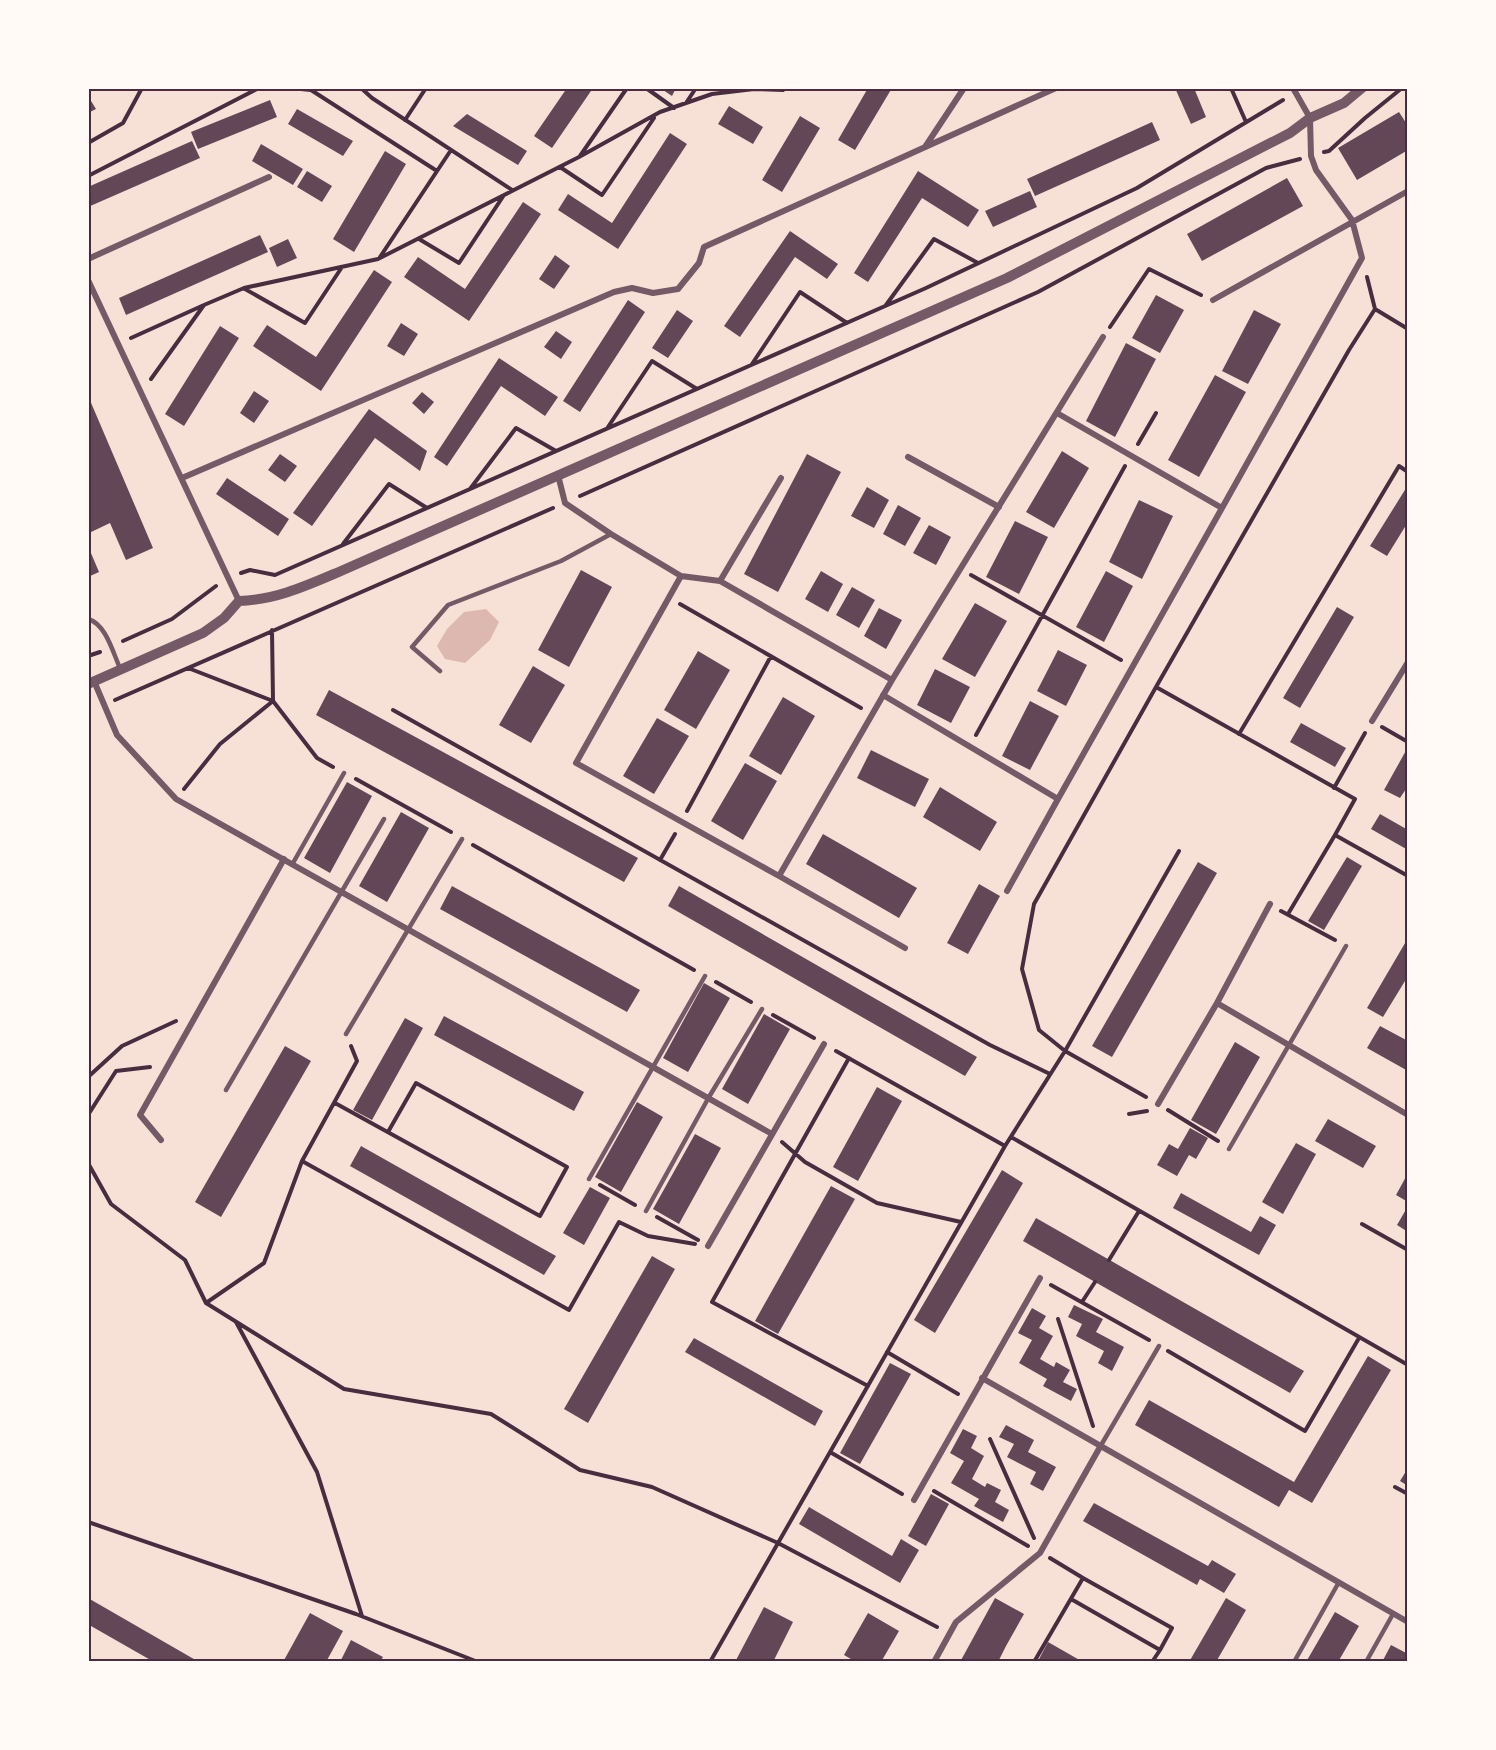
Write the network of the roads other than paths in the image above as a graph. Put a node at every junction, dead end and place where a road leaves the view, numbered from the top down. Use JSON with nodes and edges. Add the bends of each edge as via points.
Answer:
{"nodes":[{"id":1,"x":964,"y":88,"type":"edge"},
{"id":2,"x":1056,"y":88,"type":"edge"},
{"id":3,"x":1362,"y":88,"type":"edge"},
{"id":4,"x":1294,"y":90,"type":"edge"},
{"id":5,"x":1310,"y":118,"type":"junction"},
{"id":6,"x":925,"y":148,"type":"junction"},
{"id":7,"x":269,"y":177,"type":"dead end"},
{"id":8,"x":1407,"y":191,"type":"edge"},
{"id":9,"x":1352,"y":220,"type":"junction"},
{"id":10,"x":88,"y":259,"type":"edge"},
{"id":11,"x":88,"y":280,"type":"edge"},
{"id":12,"x":1213,"y":300,"type":"road end"},
{"id":13,"x":1103,"y":337,"type":"road end"},
{"id":14,"x":1057,"y":413,"type":"junction"},
{"id":15,"x":908,"y":457,"type":"dead end"},
{"id":16,"x":558,"y":476,"type":"junction"},
{"id":17,"x":182,"y":478,"type":"junction"},
{"id":18,"x":782,"y":478,"type":"dead end"},
{"id":19,"x":999,"y":507,"type":"junction"},
{"id":20,"x":1222,"y":508,"type":"junction"},
{"id":21,"x":611,"y":534,"type":"junction"},
{"id":22,"x":681,"y":576,"type":"junction"},
{"id":23,"x":720,"y":581,"type":"junction"},
{"id":24,"x":240,"y":601,"type":"junction"},
{"id":25,"x":88,"y":619,"type":"edge"},
{"id":26,"x":1407,"y":662,"type":"edge"},
{"id":27,"x":121,"y":670,"type":"junction"},
{"id":28,"x":440,"y":671,"type":"dead end"},
{"id":29,"x":892,"y":680,"type":"junction"},
{"id":30,"x":91,"y":683,"type":"edge"},
{"id":31,"x":883,"y":695,"type":"junction"},
{"id":32,"x":1372,"y":721,"type":"road end"},
{"id":33,"x":344,"y":773,"type":"road end"},
{"id":34,"x":1058,"y":799,"type":"junction"},
{"id":35,"x":384,"y":819,"type":"dead end"},
{"id":36,"x":462,"y":839,"type":"road end"},
{"id":37,"x":284,"y":858,"type":"junction"},
{"id":38,"x":293,"y":863,"type":"junction"},
{"id":39,"x":779,"y":876,"type":"junction"},
{"id":40,"x":342,"y":891,"type":"junction"},
{"id":41,"x":1007,"y":891,"type":"dead end"},
{"id":42,"x":1270,"y":904,"type":"road end"},
{"id":43,"x":409,"y":928,"type":"junction"},
{"id":44,"x":1346,"y":946,"type":"road end"},
{"id":45,"x":905,"y":948,"type":"dead end"},
{"id":46,"x":705,"y":976,"type":"road end"},
{"id":47,"x":1216,"y":1003,"type":"junction"},
{"id":48,"x":762,"y":1009,"type":"road end"},
{"id":49,"x":346,"y":1034,"type":"road end"},
{"id":50,"x":824,"y":1044,"type":"road end"},
{"id":51,"x":1289,"y":1045,"type":"junction"},
{"id":52,"x":653,"y":1066,"type":"junction"},
{"id":53,"x":226,"y":1090,"type":"dead end"},
{"id":54,"x":709,"y":1097,"type":"junction"},
{"id":55,"x":1158,"y":1104,"type":"road end"},
{"id":56,"x":1407,"y":1115,"type":"edge"},
{"id":57,"x":772,"y":1134,"type":"junction"},
{"id":58,"x":161,"y":1140,"type":"dead end"},
{"id":59,"x":1229,"y":1149,"type":"road end"},
{"id":60,"x":589,"y":1179,"type":"dead end"},
{"id":61,"x":646,"y":1211,"type":"dead end"},
{"id":62,"x":708,"y":1246,"type":"road end"},
{"id":63,"x":1040,"y":1278,"type":"road end"},
{"id":64,"x":1159,"y":1346,"type":"road end"},
{"id":65,"x":982,"y":1378,"type":"junction"},
{"id":66,"x":1100,"y":1447,"type":"junction"},
{"id":67,"x":914,"y":1500,"type":"road end"},
{"id":68,"x":1339,"y":1582,"type":"junction"},
{"id":69,"x":1393,"y":1614,"type":"junction"},
{"id":70,"x":1407,"y":1622,"type":"edge"},
{"id":71,"x":934,"y":1662,"type":"edge"},
{"id":72,"x":1294,"y":1662,"type":"edge"},
{"id":73,"x":1366,"y":1662,"type":"edge"}],
"edges":[{"from":1,"to":6,"type":"street"},
{"from":2,"to":6,"type":"street"},
{"from":3,"to":5,"type":"street","via":[[1344,103]]},
{"from":4,"to":5,"type":"street"},
{"from":5,"to":9,"type":"street","via":[[1311,156],[1316,170]]},
{"from":5,"to":16,"type":"street","via":[[1290,133],[1007,278]]},
{"from":6,"to":17,"type":"street","via":[[704,247],[699,263],[678,289],[652,293],[632,288],[614,292]]},
{"from":7,"to":10,"type":"street"},
{"from":8,"to":9,"type":"street"},
{"from":9,"to":12,"type":"street"},
{"from":9,"to":20,"type":"street","via":[[1362,258]]},
{"from":11,"to":17,"type":"street"},
{"from":13,"to":14,"type":"street"},
{"from":14,"to":19,"type":"street"},
{"from":14,"to":20,"type":"street"},
{"from":15,"to":19,"type":"street"},
{"from":16,"to":21,"type":"street","via":[[565,503]]},
{"from":16,"to":24,"type":"street","via":[[298,589],[260,600]]},
{"from":17,"to":24,"type":"street"},
{"from":18,"to":23,"type":"street"},
{"from":19,"to":29,"type":"street"},
{"from":20,"to":34,"type":"street"},
{"from":21,"to":22,"type":"street"},
{"from":21,"to":28,"type":"lane","via":[[561,561],[448,605],[412,647]]},
{"from":22,"to":23,"type":"street"},
{"from":22,"to":39,"type":"street","via":[[576,763]]},
{"from":23,"to":29,"type":"street"},
{"from":24,"to":27,"type":"street","via":[[203,633]]},
{"from":25,"to":27,"type":"lane","via":[[105,634]]},
{"from":26,"to":32,"type":"street"},
{"from":27,"to":30,"type":"street"},
{"from":29,"to":31,"type":"street"},
{"from":30,"to":37,"type":"street","via":[[117,735],[176,799]]},
{"from":31,"to":34,"type":"street"},
{"from":31,"to":39,"type":"street"},
{"from":33,"to":38,"type":"lane"},
{"from":34,"to":41,"type":"street"},
{"from":35,"to":40,"type":"lane"},
{"from":36,"to":43,"type":"lane"},
{"from":37,"to":38,"type":"street"},
{"from":37,"to":58,"type":"street","via":[[140,1115]]},
{"from":38,"to":40,"type":"street"},
{"from":39,"to":45,"type":"street"},
{"from":40,"to":43,"type":"street"},
{"from":40,"to":53,"type":"lane"},
{"from":42,"to":47,"type":"street"},
{"from":43,"to":49,"type":"lane"},
{"from":43,"to":52,"type":"street"},
{"from":44,"to":51,"type":"lane"},
{"from":46,"to":52,"type":"lane"},
{"from":47,"to":51,"type":"street"},
{"from":47,"to":55,"type":"street"},
{"from":48,"to":54,"type":"lane"},
{"from":50,"to":57,"type":"street"},
{"from":51,"to":56,"type":"street"},
{"from":51,"to":59,"type":"lane"},
{"from":52,"to":54,"type":"street"},
{"from":52,"to":60,"type":"lane"},
{"from":54,"to":57,"type":"street"},
{"from":54,"to":61,"type":"lane"},
{"from":57,"to":62,"type":"street"},
{"from":63,"to":65,"type":"street"},
{"from":64,"to":66,"type":"lane"},
{"from":65,"to":66,"type":"street"},
{"from":65,"to":67,"type":"street"},
{"from":66,"to":68,"type":"street"},
{"from":66,"to":71,"type":"street","via":[[1041,1552],[956,1622]]},
{"from":68,"to":69,"type":"street"},
{"from":68,"to":72,"type":"lane"},
{"from":69,"to":70,"type":"street"},
{"from":69,"to":73,"type":"lane"}]}
